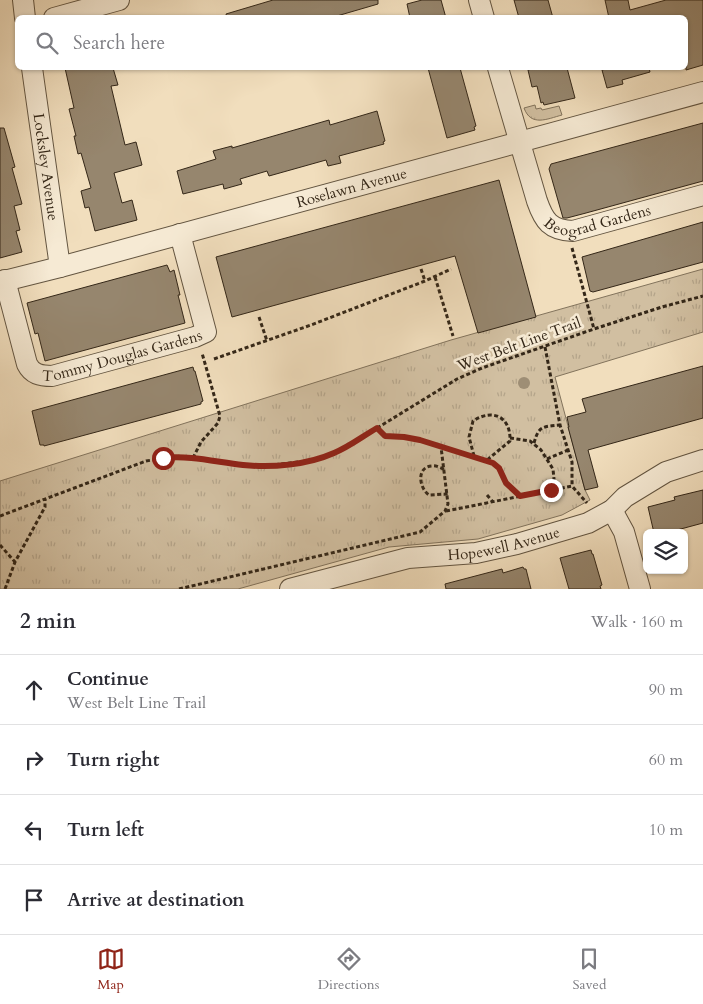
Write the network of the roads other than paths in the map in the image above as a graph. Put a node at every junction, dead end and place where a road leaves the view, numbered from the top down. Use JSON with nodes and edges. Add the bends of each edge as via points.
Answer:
{"nodes":[{"id":1,"x":23,"y":0,"type":"edge"},
{"id":2,"x":119,"y":0,"type":"edge"},
{"id":3,"x":479,"y":0,"type":"edge"},
{"id":4,"x":25,"y":15,"type":"edge"},
{"id":5,"x":65,"y":15,"type":"edge"},
{"id":6,"x":483,"y":15,"type":"edge"},
{"id":7,"x":32,"y":70,"type":"edge"},
{"id":8,"x":499,"y":70,"type":"edge"},
{"id":9,"x":703,"y":92,"type":"edge"},
{"id":10,"x":520,"y":142,"type":"junction"},
{"id":11,"x":703,"y":195,"type":"edge"},
{"id":12,"x":180,"y":234,"type":"junction"},
{"id":13,"x":60,"y":267,"type":"junction"},
{"id":14,"x":2,"y":281,"type":"edge"},
{"id":15,"x":703,"y":460,"type":"edge"},
{"id":16,"x":612,"y":510,"type":"junction"},
{"id":17,"x":290,"y":589,"type":"edge"},
{"id":18,"x":640,"y":589,"type":"edge"}],
"edges":[{"from":1,"to":4,"type":"street"},
{"from":2,"to":5,"type":"street"},
{"from":3,"to":6,"type":"street"},
{"from":7,"to":13,"type":"street","name":"Locksley Avenue"},
{"from":8,"to":10,"type":"street","name":"Beograd Gardens"},
{"from":9,"to":10,"type":"street","name":"Roselawn Avenue"},
{"from":10,"to":11,"type":"street","name":"Beograd Gardens","via":[[542,213],[548,224],[558,228],[573,231]]},
{"from":10,"to":12,"type":"street","name":"Roselawn Avenue"},
{"from":12,"to":13,"type":"street","name":"Roselawn Avenue"},
{"from":12,"to":14,"type":"street","name":"Tommy Douglas Gardens","via":[[206,332],[52,376],[30,370]]},
{"from":13,"to":14,"type":"street","name":"Roselawn Avenue"},
{"from":15,"to":16,"type":"street","name":"Hopewell Avenue","via":[[666,472],[625,497]]},
{"from":16,"to":17,"type":"street","name":"Hopewell Avenue","via":[[595,520],[517,544],[476,554],[408,558]]},
{"from":16,"to":18,"type":"street","via":[[624,532]]}]}
